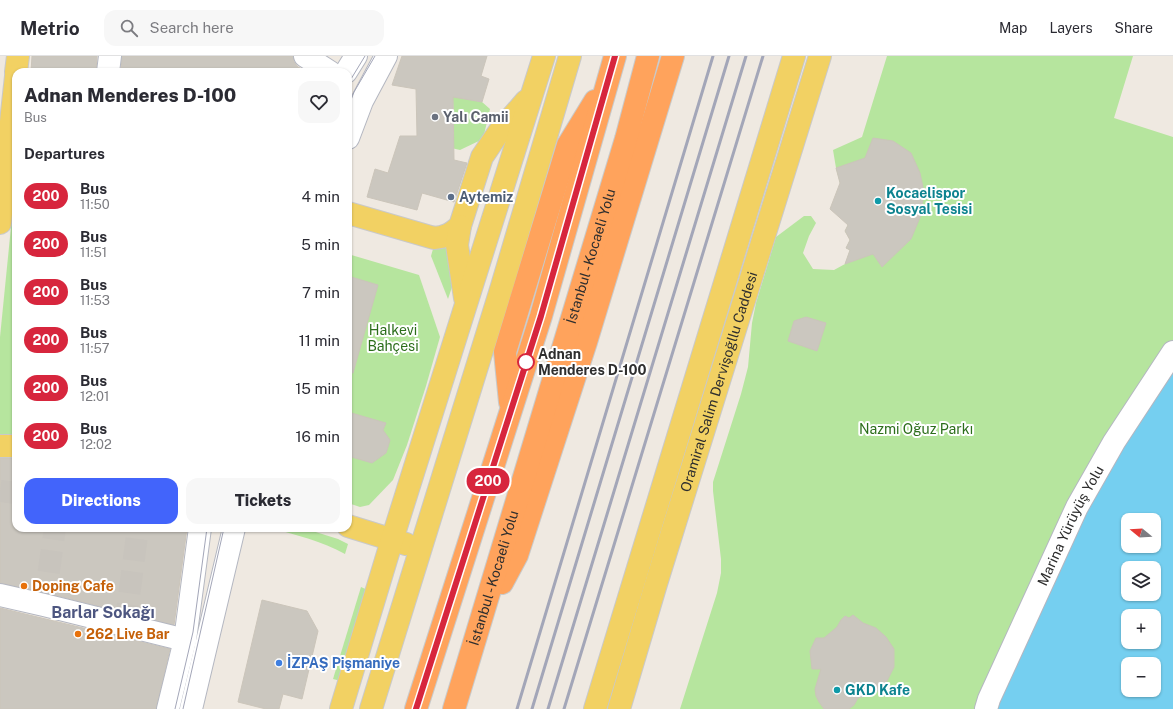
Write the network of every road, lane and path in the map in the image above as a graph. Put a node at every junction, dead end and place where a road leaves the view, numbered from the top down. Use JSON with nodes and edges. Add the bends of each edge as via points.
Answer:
{"nodes":[{"id":1,"x":18,"y":56,"type":"edge"},
{"id":2,"x":110,"y":56,"type":"edge"},
{"id":3,"x":305,"y":56,"type":"edge"},
{"id":4,"x":356,"y":56,"type":"edge"},
{"id":5,"x":386,"y":56,"type":"edge"},
{"id":6,"x":544,"y":56,"type":"edge"},
{"id":7,"x":570,"y":56,"type":"edge"},
{"id":8,"x":648,"y":56,"type":"edge"},
{"id":9,"x":673,"y":56,"type":"edge"},
{"id":10,"x":794,"y":56,"type":"edge"},
{"id":11,"x":820,"y":56,"type":"edge"},
{"id":12,"x":612,"y":66,"type":"edge"},
{"id":13,"x":16,"y":68,"type":"edge"},
{"id":14,"x":108,"y":68,"type":"edge"},
{"id":15,"x":324,"y":68,"type":"edge"},
{"id":16,"x":348,"y":68,"type":"edge"},
{"id":17,"x":532,"y":94,"type":"junction"},
{"id":18,"x":12,"y":103,"type":"edge"},
{"id":19,"x":9,"y":123,"type":"edge"},
{"id":20,"x":352,"y":127,"type":"edge"},
{"id":21,"x":352,"y":215,"type":"edge"},
{"id":22,"x":0,"y":223,"type":"edge"},
{"id":23,"x":460,"y":226,"type":"junction"},
{"id":24,"x":466,"y":305,"type":"junction"},
{"id":25,"x":1173,"y":352,"type":"edge"},
{"id":26,"x":0,"y":446,"type":"edge"},
{"id":27,"x":12,"y":446,"type":"edge"},
{"id":28,"x":352,"y":527,"type":"edge"},
{"id":29,"x":199,"y":532,"type":"edge"},
{"id":30,"x":233,"y":532,"type":"edge"},
{"id":31,"x":392,"y":540,"type":"junction"},
{"id":32,"x":420,"y":548,"type":"junction"},
{"id":33,"x":0,"y":595,"type":"edge"},
{"id":34,"x":478,"y":630,"type":"junction"},
{"id":35,"x":185,"y":640,"type":"junction"},
{"id":36,"x":168,"y":709,"type":"edge"},
{"id":37,"x":191,"y":709,"type":"edge"},
{"id":38,"x":341,"y":709,"type":"edge"},
{"id":39,"x":371,"y":709,"type":"edge"},
{"id":40,"x":416,"y":709,"type":"edge"},
{"id":41,"x":454,"y":709,"type":"edge"},
{"id":42,"x":595,"y":709,"type":"edge"},
{"id":43,"x":619,"y":709,"type":"edge"},
{"id":44,"x":986,"y":709,"type":"edge"}],
"edges":[{"from":1,"to":13,"type":"main road"},
{"from":2,"to":14,"type":"street"},
{"from":3,"to":15,"type":"street"},
{"from":4,"to":16,"type":"street"},
{"from":5,"to":20,"type":"street","via":[[362,101]]},
{"from":6,"to":17,"type":"main road"},
{"from":7,"to":32,"type":"main road","via":[[502,286]]},
{"from":8,"to":34,"type":"highway","name":"İstanbul - Kocaeli Yolu","via":[[626,139]]},
{"from":9,"to":34,"type":"highway","via":[[586,342],[517,555]]},
{"from":10,"to":42,"type":"main road","name":"Oramiral Salim Dervişoğllu Caddesi"},
{"from":11,"to":43,"type":"main road","name":"Oramiral Salim Dervişoğllu Caddesi"},
{"from":12,"to":40,"type":"highway","via":[[541,316]]},
{"from":17,"to":23,"type":"main road","via":[[499,132],[482,157]]},
{"from":17,"to":24,"type":"main road"},
{"from":18,"to":19,"type":"main road"},
{"from":19,"to":22,"type":"main road"},
{"from":21,"to":23,"type":"main road","via":[[434,238],[452,234]]},
{"from":23,"to":24,"type":"main road","via":[[457,245]]},
{"from":24,"to":31,"type":"main road"},
{"from":25,"to":44,"type":"street","name":"Marina Yürüyüş Yolu","via":[[1114,442],[1076,507]]},
{"from":26,"to":27,"type":"main road"},
{"from":28,"to":31,"type":"main road"},
{"from":29,"to":35,"type":"street"},
{"from":30,"to":37,"type":"street"},
{"from":31,"to":32,"type":"main road"},
{"from":31,"to":38,"type":"main road"},
{"from":32,"to":39,"type":"main road"},
{"from":33,"to":35,"type":"street"},
{"from":34,"to":41,"type":"highway","name":"İstanbul - Kocaeli Yolu"},
{"from":35,"to":36,"type":"street"}]}
